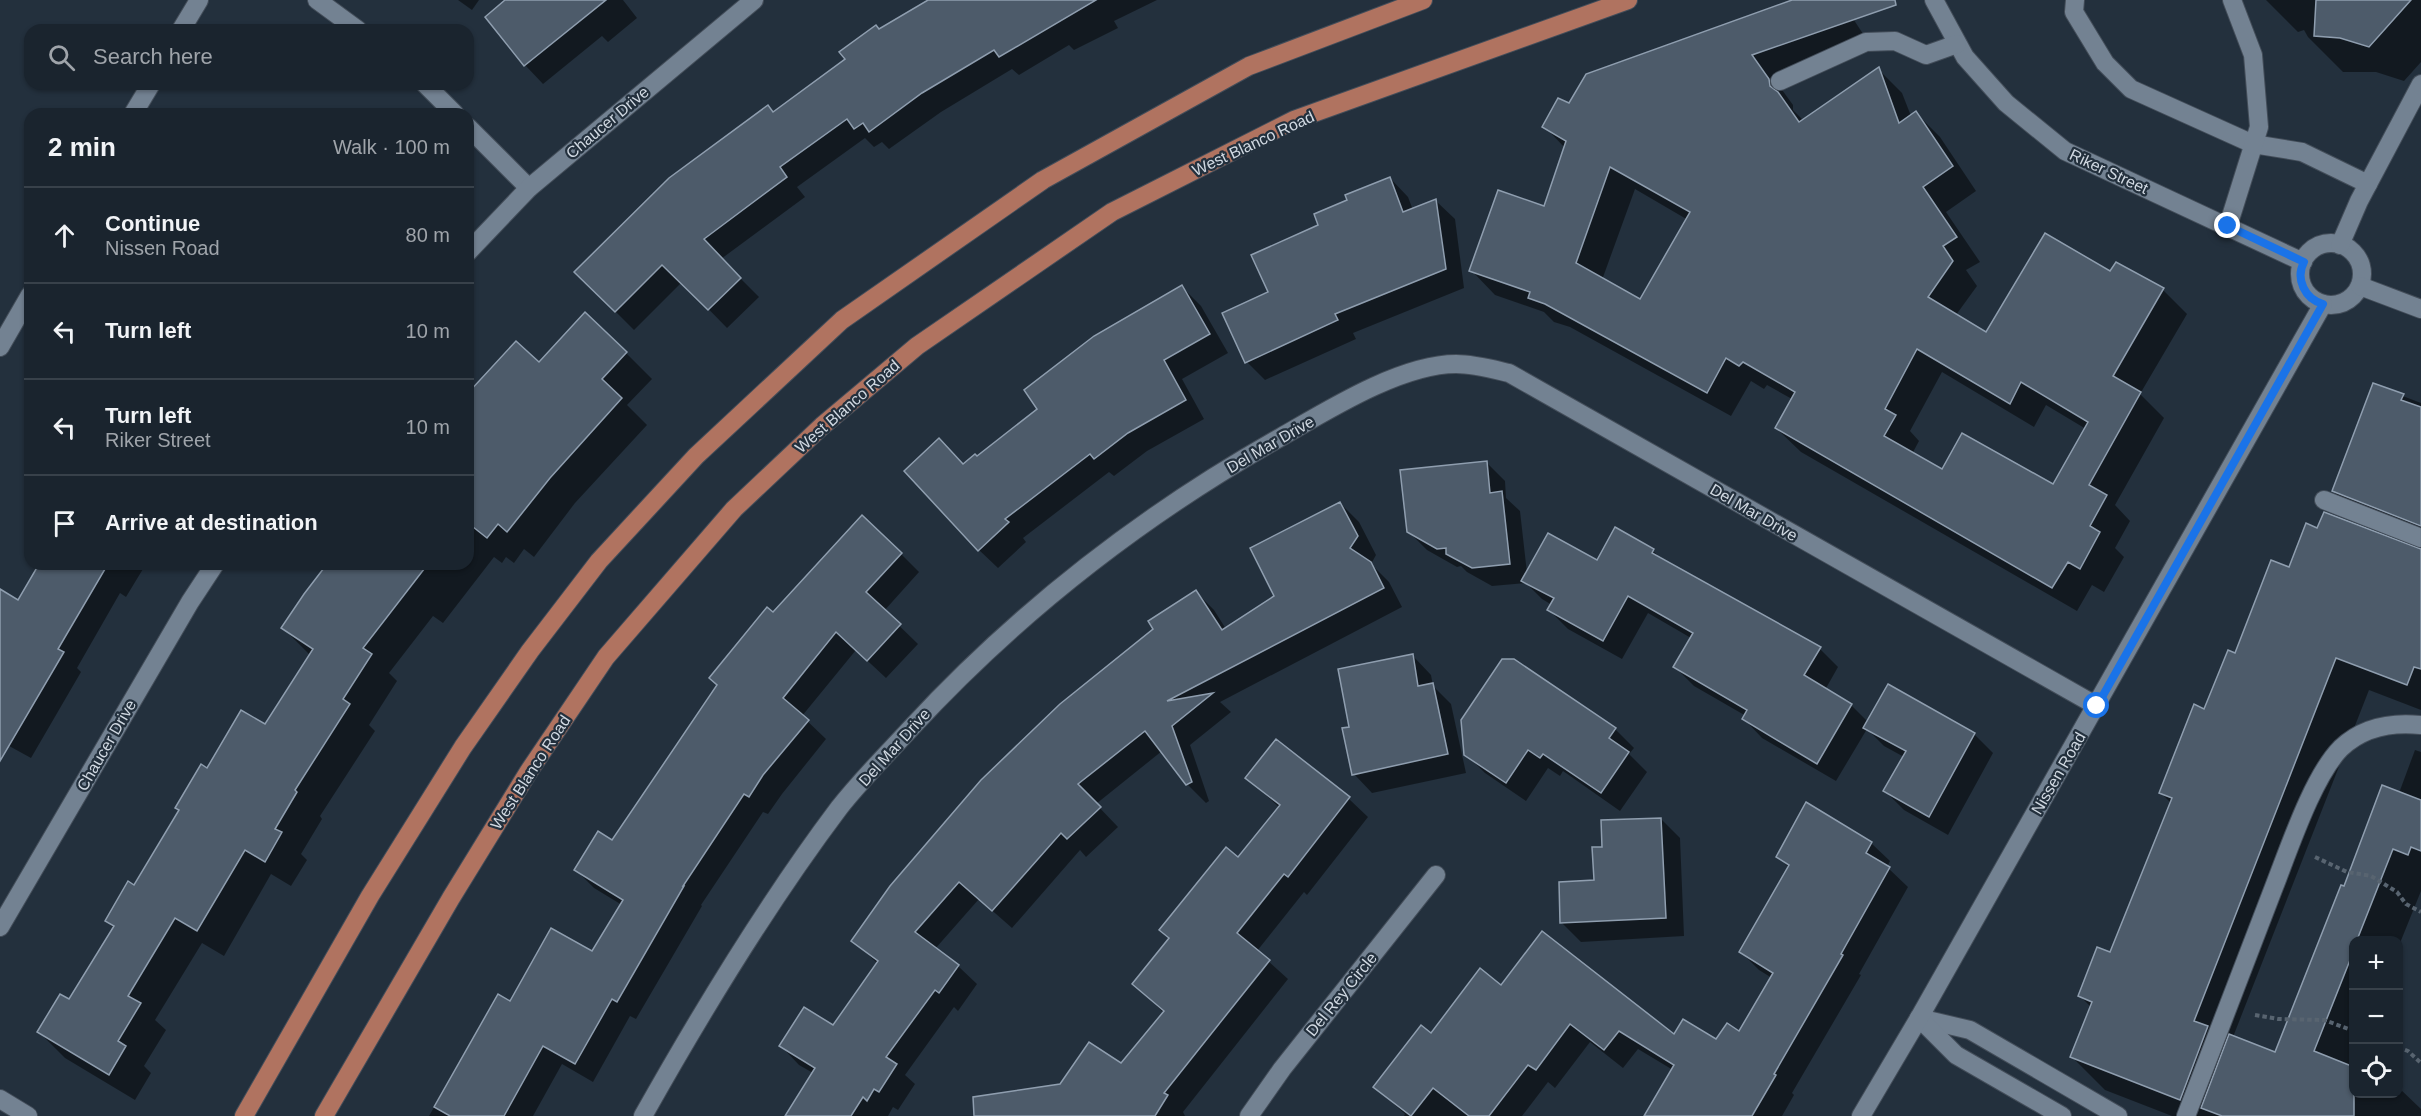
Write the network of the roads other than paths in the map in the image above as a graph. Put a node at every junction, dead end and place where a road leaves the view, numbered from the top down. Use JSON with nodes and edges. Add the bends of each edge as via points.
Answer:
{"nodes":[{"id":1,"x":199,"y":0,"type":"edge"},
{"id":2,"x":317,"y":0,"type":"edge"},
{"id":3,"x":754,"y":0,"type":"edge"},
{"id":4,"x":1423,"y":0,"type":"edge"},
{"id":5,"x":1628,"y":0,"type":"edge"},
{"id":6,"x":1934,"y":0,"type":"edge"},
{"id":7,"x":2076,"y":0,"type":"edge"},
{"id":8,"x":2232,"y":0,"type":"edge"},
{"id":9,"x":185,"y":24,"type":"edge"},
{"id":10,"x":350,"y":24,"type":"edge"},
{"id":11,"x":1957,"y":44,"type":"junction"},
{"id":12,"x":1780,"y":81,"type":"dead end"},
{"id":13,"x":2421,"y":84,"type":"edge"},
{"id":14,"x":147,"y":90,"type":"edge"},
{"id":15,"x":431,"y":90,"type":"edge"},
{"id":16,"x":137,"y":108,"type":"edge"},
{"id":17,"x":449,"y":108,"type":"edge"},
{"id":18,"x":474,"y":133,"type":"edge"},
{"id":19,"x":2253,"y":144,"type":"junction"},
{"id":20,"x":2368,"y":184,"type":"junction"},
{"id":21,"x":529,"y":188,"type":"junction"},
{"id":22,"x":2228,"y":226,"type":"junction"},
{"id":23,"x":2340,"y":245,"type":"junction"},
{"id":24,"x":474,"y":246,"type":"edge"},
{"id":25,"x":2304,"y":262,"type":"junction"},
{"id":26,"x":2360,"y":286,"type":"junction"},
{"id":27,"x":2323,"y":304,"type":"junction"},
{"id":28,"x":24,"y":305,"type":"edge"},
{"id":29,"x":2421,"y":309,"type":"edge"},
{"id":30,"x":0,"y":347,"type":"edge"},
{"id":31,"x":2324,"y":500,"type":"dead end"},
{"id":32,"x":2421,"y":538,"type":"edge"},
{"id":33,"x":211,"y":570,"type":"edge"},
{"id":34,"x":2097,"y":706,"type":"junction"},
{"id":35,"x":2421,"y":725,"type":"edge"},
{"id":36,"x":1436,"y":875,"type":"dead end"},
{"id":37,"x":0,"y":927,"type":"edge"},
{"id":38,"x":1919,"y":1018,"type":"junction"},
{"id":39,"x":0,"y":1099,"type":"edge"},
{"id":40,"x":28,"y":1116,"type":"edge"},
{"id":41,"x":244,"y":1116,"type":"edge"},
{"id":42,"x":324,"y":1116,"type":"edge"},
{"id":43,"x":643,"y":1116,"type":"edge"},
{"id":44,"x":1250,"y":1116,"type":"edge"},
{"id":45,"x":1861,"y":1116,"type":"edge"},
{"id":46,"x":2062,"y":1116,"type":"edge"},
{"id":47,"x":2118,"y":1116,"type":"edge"},
{"id":48,"x":2186,"y":1116,"type":"edge"}],
"edges":[{"from":1,"to":9,"type":"street"},
{"from":2,"to":10,"type":"street"},
{"from":3,"to":21,"type":"street","name":"Chaucer Drive"},
{"from":4,"to":41,"type":"main road","via":[[1249,66],[1043,180],[842,320],[696,456],[599,561],[463,747],[370,896]]},
{"from":5,"to":42,"type":"main road","name":"West Blanco Road","via":[[1294,120],[1112,212],[917,346],[830,419],[734,509],[606,657],[529,771]]},
{"from":6,"to":11,"type":"street","name":"Riker Street"},
{"from":7,"to":19,"type":"street","via":[[2074,12],[2105,63],[2131,89]]},
{"from":8,"to":19,"type":"street","via":[[2253,55],[2259,127]]},
{"from":11,"to":12,"type":"street","via":[[1926,55],[1895,41],[1866,42]]},
{"from":11,"to":22,"type":"street","name":"Riker Street","via":[[2006,103],[2065,151]]},
{"from":13,"to":20,"type":"street"},
{"from":14,"to":16,"type":"street"},
{"from":15,"to":17,"type":"street"},
{"from":18,"to":21,"type":"street"},
{"from":19,"to":20,"type":"street","via":[[2302,152]]},
{"from":19,"to":22,"type":"street"},
{"from":20,"to":23,"type":"street"},
{"from":21,"to":24,"type":"street","name":"Chaucer Drive"},
{"from":22,"to":25,"type":"street","name":"Riker Street"},
{"from":23,"to":25,"type":"street","via":[[2321,245]]},
{"from":23,"to":26,"type":"street","via":[[2356,256],[2361,265]]},
{"from":25,"to":27,"type":"street","via":[[2300,277],[2303,287],[2308,296]]},
{"from":26,"to":27,"type":"street","via":[[2347,301]]},
{"from":26,"to":29,"type":"street"},
{"from":27,"to":34,"type":"street","name":"Nissen Road"},
{"from":28,"to":30,"type":"street"},
{"from":31,"to":32,"type":"street"},
{"from":33,"to":37,"type":"street","name":"Chaucer Drive"},
{"from":34,"to":38,"type":"street","name":"Nissen Road"},
{"from":34,"to":43,"type":"street","name":"Del Mar Drive","via":[[1509,373],[1454,364],[1415,371],[1326,411],[1239,460],[1152,517],[1029,611],[951,684],[841,806],[793,873]]},
{"from":35,"to":48,"type":"street","via":[[2389,724],[2355,738],[2330,760],[2290,845]]},
{"from":36,"to":44,"type":"street","name":"Del Rey Circle","via":[[1301,1045]]},
{"from":38,"to":45,"type":"street","name":"Nissen Road"},
{"from":38,"to":46,"type":"street","via":[[1956,1055]]},
{"from":38,"to":47,"type":"street","via":[[1970,1030]]},
{"from":39,"to":40,"type":"street"}]}
